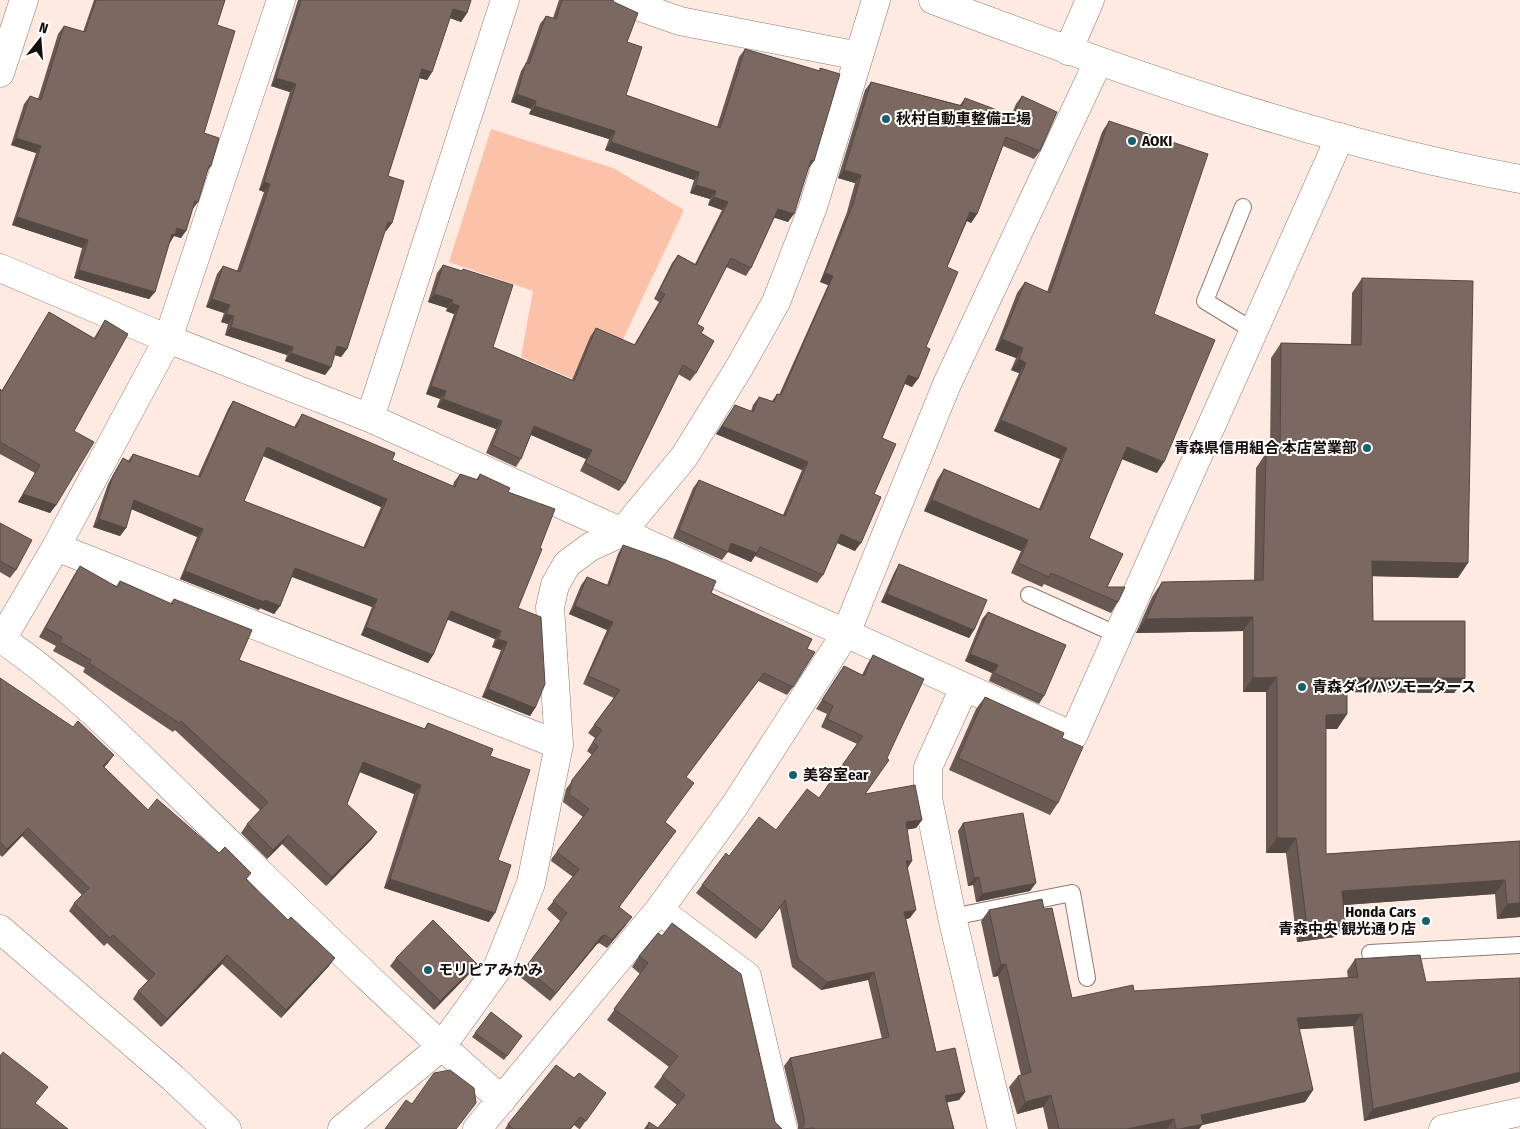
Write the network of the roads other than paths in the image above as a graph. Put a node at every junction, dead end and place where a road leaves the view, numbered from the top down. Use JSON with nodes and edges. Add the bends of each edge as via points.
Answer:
{"nodes":[{"id":1,"x":24,"y":0,"type":"edge"},
{"id":2,"x":281,"y":0,"type":"edge"},
{"id":3,"x":505,"y":0,"type":"edge"},
{"id":4,"x":620,"y":0,"type":"edge"},
{"id":5,"x":876,"y":0,"type":"edge"},
{"id":6,"x":933,"y":0,"type":"edge"},
{"id":7,"x":1090,"y":0,"type":"edge"},
{"id":8,"x":4,"y":46,"type":"edge"},
{"id":9,"x":1068,"y":51,"type":"junction"},
{"id":10,"x":859,"y":56,"type":"junction"},
{"id":11,"x":1098,"y":62,"type":"junction"},
{"id":12,"x":0,"y":74,"type":"edge"},
{"id":13,"x":1340,"y":137,"type":"junction"},
{"id":14,"x":1520,"y":179,"type":"edge"},
{"id":15,"x":1244,"y":207,"type":"dead end"},
{"id":16,"x":0,"y":268,"type":"edge"},
{"id":17,"x":1254,"y":331,"type":"junction"},
{"id":18,"x":168,"y":339,"type":"junction"},
{"id":19,"x":370,"y":418,"type":"junction"},
{"id":20,"x":621,"y":533,"type":"junction"},
{"id":21,"x":56,"y":547,"type":"junction"},
{"id":22,"x":1029,"y":595,"type":"dead end"},
{"id":23,"x":846,"y":633,"type":"junction"},
{"id":24,"x":1118,"y":635,"type":"junction"},
{"id":25,"x":1,"y":638,"type":"edge"},
{"id":26,"x":964,"y":688,"type":"junction"},
{"id":27,"x":559,"y":744,"type":"junction"},
{"id":28,"x":660,"y":910,"type":"junction"},
{"id":29,"x":952,"y":917,"type":"junction"},
{"id":30,"x":0,"y":929,"type":"edge"},
{"id":31,"x":1520,"y":945,"type":"edge"},
{"id":32,"x":1370,"y":953,"type":"dead end"},
{"id":33,"x":1086,"y":978,"type":"dead end"},
{"id":34,"x":441,"y":1047,"type":"junction"},
{"id":35,"x":502,"y":1100,"type":"junction"},
{"id":36,"x":1520,"y":1112,"type":"edge"},
{"id":37,"x":227,"y":1129,"type":"edge"},
{"id":38,"x":342,"y":1129,"type":"edge"},
{"id":39,"x":477,"y":1129,"type":"edge"},
{"id":40,"x":782,"y":1129,"type":"edge"},
{"id":41,"x":1002,"y":1129,"type":"edge"},
{"id":42,"x":1443,"y":1129,"type":"edge"}],
"edges":[{"from":1,"to":8,"type":"street"},
{"from":2,"to":18,"type":"street"},
{"from":3,"to":19,"type":"street"},
{"from":4,"to":10,"type":"street","via":[[680,21]]},
{"from":5,"to":10,"type":"street"},
{"from":6,"to":9,"type":"street"},
{"from":7,"to":9,"type":"street"},
{"from":8,"to":12,"type":"street"},
{"from":9,"to":11,"type":"street"},
{"from":10,"to":20,"type":"street","via":[[813,207],[776,302],[684,457]]},
{"from":11,"to":13,"type":"street","via":[[1195,95]]},
{"from":11,"to":23,"type":"street","via":[[947,384]]},
{"from":13,"to":14,"type":"street"},
{"from":13,"to":17,"type":"street"},
{"from":15,"to":17,"type":"lane","via":[[1204,301]]},
{"from":16,"to":18,"type":"street"},
{"from":17,"to":24,"type":"street"},
{"from":18,"to":19,"type":"street"},
{"from":18,"to":21,"type":"street"},
{"from":19,"to":20,"type":"street"},
{"from":20,"to":23,"type":"street"},
{"from":20,"to":27,"type":"street","via":[[567,564],[555,585],[550,607]]},
{"from":21,"to":25,"type":"street"},
{"from":21,"to":27,"type":"street"},
{"from":22,"to":24,"type":"lane"},
{"from":23,"to":26,"type":"street"},
{"from":23,"to":28,"type":"street","via":[[735,805]]},
{"from":24,"to":26,"type":"street","via":[[1073,736]]},
{"from":25,"to":34,"type":"street","via":[[61,685],[129,746]]},
{"from":26,"to":29,"type":"street","via":[[928,767],[928,798]]},
{"from":27,"to":34,"type":"street","via":[[531,883],[496,971]]},
{"from":28,"to":35,"type":"street"},
{"from":28,"to":40,"type":"street","via":[[747,976]]},
{"from":29,"to":33,"type":"lane","via":[[1072,893]]},
{"from":29,"to":41,"type":"street"},
{"from":30,"to":37,"type":"street","via":[[173,1078]]},
{"from":31,"to":32,"type":"lane"},
{"from":34,"to":35,"type":"street"},
{"from":34,"to":38,"type":"street"},
{"from":35,"to":39,"type":"street"},
{"from":36,"to":42,"type":"street"}]}
